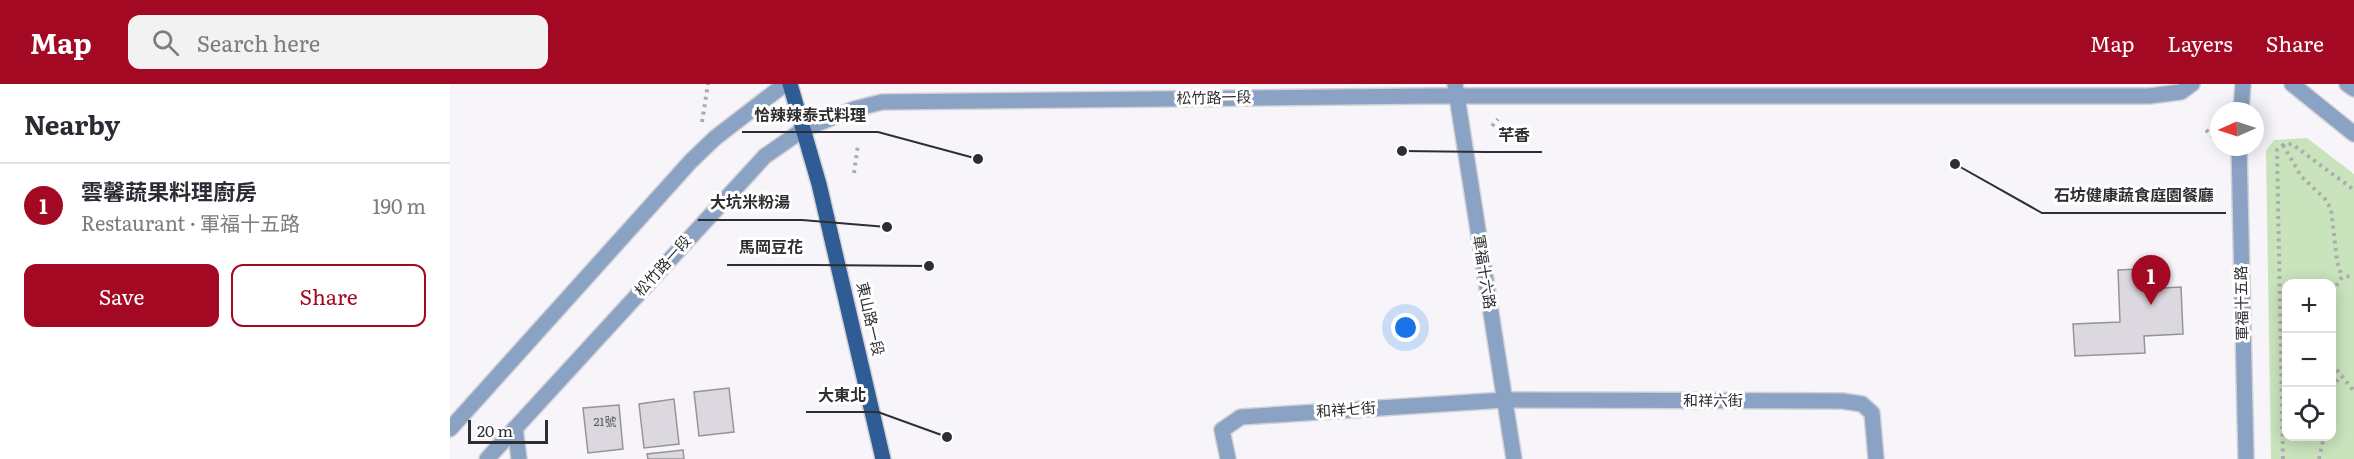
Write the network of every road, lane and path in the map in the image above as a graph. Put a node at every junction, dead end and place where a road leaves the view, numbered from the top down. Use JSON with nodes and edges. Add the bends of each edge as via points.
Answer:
{"nodes":[{"id":1,"x":708,"y":84,"type":"edge"},
{"id":2,"x":785,"y":84,"type":"edge"},
{"id":3,"x":790,"y":84,"type":"edge"},
{"id":4,"x":2192,"y":84,"type":"edge"},
{"id":5,"x":2243,"y":84,"type":"edge"},
{"id":6,"x":2292,"y":84,"type":"edge"},
{"id":7,"x":2348,"y":84,"type":"edge"},
{"id":8,"x":2354,"y":89,"type":"edge"},
{"id":9,"x":1455,"y":90,"type":"edge"},
{"id":10,"x":2242,"y":102,"type":"edge"},
{"id":11,"x":1498,"y":119,"type":"dead end"},
{"id":12,"x":702,"y":125,"type":"dead end"},
{"id":13,"x":1492,"y":126,"type":"dead end"},
{"id":14,"x":804,"y":129,"type":"junction"},
{"id":15,"x":2206,"y":130,"type":"dead end"},
{"id":16,"x":2210,"y":134,"type":"edge"},
{"id":17,"x":2354,"y":134,"type":"edge"},
{"id":18,"x":858,"y":145,"type":"dead end"},
{"id":19,"x":2283,"y":145,"type":"junction"},
{"id":20,"x":2239,"y":156,"type":"edge"},
{"id":21,"x":854,"y":173,"type":"dead end"},
{"id":22,"x":2354,"y":190,"type":"edge"},
{"id":23,"x":2354,"y":276,"type":"edge"},
{"id":24,"x":2343,"y":277,"type":"junction"},
{"id":25,"x":2336,"y":286,"type":"edge"},
{"id":26,"x":2336,"y":371,"type":"edge"},
{"id":27,"x":2340,"y":377,"type":"junction"},
{"id":28,"x":2332,"y":387,"type":"edge"},
{"id":29,"x":2354,"y":391,"type":"edge"},
{"id":30,"x":1504,"y":400,"type":"junction"},
{"id":31,"x":515,"y":428,"type":"junction"},
{"id":32,"x":450,"y":429,"type":"edge"},
{"id":33,"x":2323,"y":441,"type":"edge"},
{"id":34,"x":487,"y":459,"type":"edge"},
{"id":35,"x":519,"y":459,"type":"edge"},
{"id":36,"x":883,"y":459,"type":"edge"},
{"id":37,"x":1228,"y":459,"type":"edge"},
{"id":38,"x":1514,"y":459,"type":"edge"},
{"id":39,"x":1876,"y":459,"type":"edge"},
{"id":40,"x":2246,"y":459,"type":"edge"},
{"id":41,"x":2283,"y":459,"type":"edge"},
{"id":42,"x":2319,"y":459,"type":"edge"}],
"edges":[{"from":1,"to":12,"type":"path"},
{"from":2,"to":32,"type":"street","via":[[691,161]]},
{"from":3,"to":14,"type":"main road","name":"東山路一段"},
{"from":4,"to":9,"type":"street","name":"松竹路一段","via":[[2181,92],[2149,96]]},
{"from":5,"to":10,"type":"street"},
{"from":6,"to":17,"type":"street"},
{"from":7,"to":8,"type":"street"},
{"from":9,"to":14,"type":"street","name":"松竹路一段","via":[[882,102]]},
{"from":9,"to":30,"type":"street","name":"軍福十六路"},
{"from":11,"to":13,"type":"path"},
{"from":14,"to":31,"type":"street","name":"松竹路一段","via":[[765,156]]},
{"from":14,"to":36,"type":"main road","name":"東山路一段"},
{"from":15,"to":16,"type":"path"},
{"from":18,"to":21,"type":"path"},
{"from":19,"to":22,"type":"path","via":[[2292,144]]},
{"from":19,"to":24,"type":"path","via":[[2301,176],[2331,209],[2337,261]]},
{"from":19,"to":41,"type":"path","via":[[2277,150]]},
{"from":20,"to":40,"type":"street","name":"軍福十五路"},
{"from":23,"to":24,"type":"path"},
{"from":24,"to":25,"type":"path"},
{"from":26,"to":27,"type":"path"},
{"from":27,"to":28,"type":"path"},
{"from":27,"to":29,"type":"path"},
{"from":30,"to":37,"type":"street","name":"和祥七街","via":[[1241,417],[1222,430]]},
{"from":30,"to":38,"type":"street","name":"軍福十六路"},
{"from":30,"to":39,"type":"street","name":"和祥六街","via":[[1862,404],[1872,413]]},
{"from":31,"to":34,"type":"street","name":"松竹路一段"},
{"from":31,"to":35,"type":"street"},
{"from":33,"to":42,"type":"path"}]}
